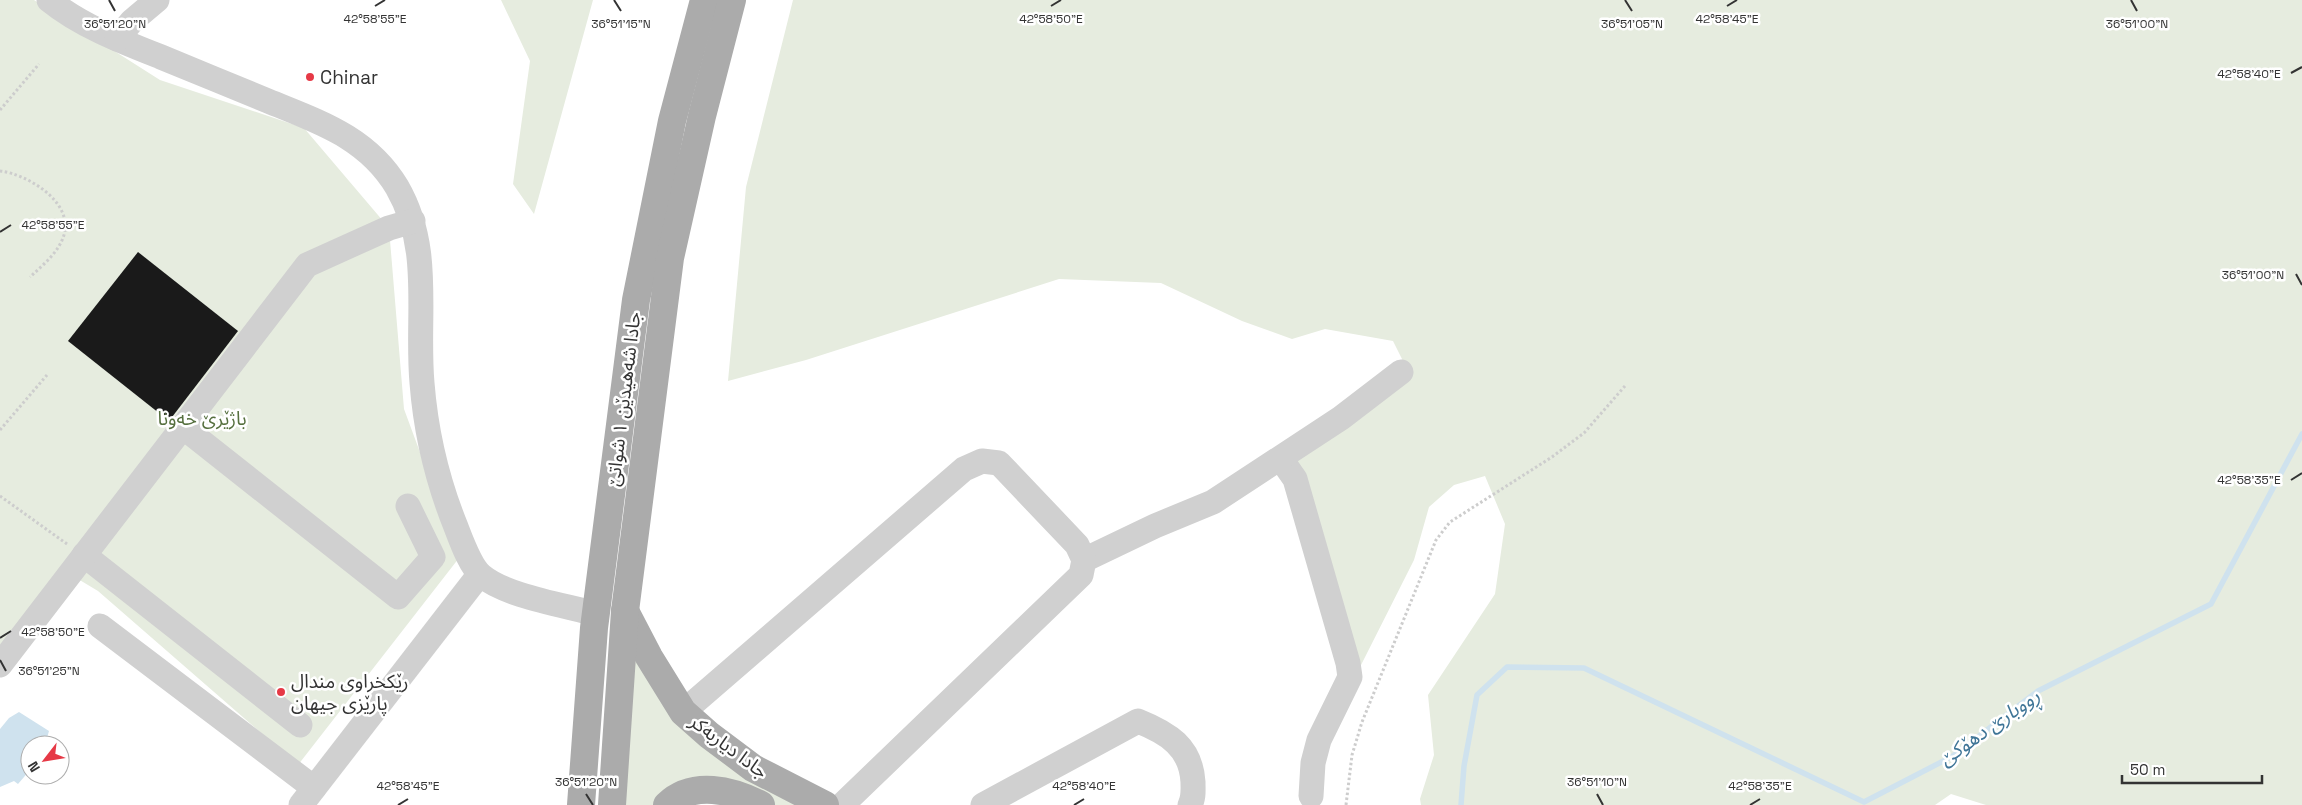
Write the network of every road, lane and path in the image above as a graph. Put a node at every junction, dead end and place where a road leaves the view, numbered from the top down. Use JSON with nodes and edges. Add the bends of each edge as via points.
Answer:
{"nodes":[{"id":1,"x":49,"y":0,"type":"edge"},
{"id":2,"x":157,"y":0,"type":"edge"},
{"id":3,"x":704,"y":0,"type":"edge"},
{"id":4,"x":732,"y":0,"type":"edge"},
{"id":5,"x":116,"y":39,"type":"junction"},
{"id":6,"x":38,"y":64,"type":"dead end"},
{"id":7,"x":0,"y":110,"type":"edge"},
{"id":8,"x":0,"y":171,"type":"edge"},
{"id":9,"x":413,"y":222,"type":"junction"},
{"id":10,"x":30,"y":276,"type":"dead end"},
{"id":11,"x":1401,"y":372,"type":"dead end"},
{"id":12,"x":47,"y":375,"type":"dead end"},
{"id":13,"x":1625,"y":386,"type":"dead end"},
{"id":14,"x":183,"y":427,"type":"junction"},
{"id":15,"x":0,"y":430,"type":"edge"},
{"id":16,"x":1281,"y":458,"type":"junction"},
{"id":17,"x":0,"y":496,"type":"edge"},
{"id":18,"x":408,"y":506,"type":"dead end"},
{"id":19,"x":84,"y":555,"type":"junction"},
{"id":20,"x":1084,"y":560,"type":"junction"},
{"id":21,"x":479,"y":575,"type":"junction"},
{"id":22,"x":625,"y":611,"type":"junction"},
{"id":23,"x":596,"y":614,"type":"junction"},
{"id":24,"x":100,"y":626,"type":"dead end"},
{"id":25,"x":0,"y":665,"type":"edge"},
{"id":26,"x":683,"y":712,"type":"junction"},
{"id":27,"x":300,"y":725,"type":"dead end"},
{"id":28,"x":1311,"y":796,"type":"dead end"},
{"id":29,"x":308,"y":797,"type":"edge"},
{"id":30,"x":989,"y":804,"type":"edge"},
{"id":31,"x":581,"y":805,"type":"edge"},
{"id":32,"x":612,"y":805,"type":"edge"},
{"id":33,"x":667,"y":805,"type":"edge"},
{"id":34,"x":761,"y":805,"type":"edge"},
{"id":35,"x":825,"y":805,"type":"edge"},
{"id":36,"x":842,"y":805,"type":"edge"},
{"id":37,"x":1190,"y":805,"type":"edge"},
{"id":38,"x":1346,"y":805,"type":"edge"}],
"edges":[{"from":1,"to":5,"type":"street","via":[[61,10]]},
{"from":2,"to":5,"type":"street"},
{"from":3,"to":23,"type":"main road","name":"جادا شەهیدێن ١ شواتێ","via":[[672,120],[636,300]]},
{"from":4,"to":22,"type":"main road","name":"جادا شەهیدێن ١ شواتێ","via":[[670,258]]},
{"from":5,"to":9,"type":"street","via":[[348,136],[379,161],[397,188]]},
{"from":6,"to":7,"type":"path"},
{"from":8,"to":10,"type":"path","via":[[13,172],[32,181],[62,210],[65,232],[60,246]]},
{"from":9,"to":14,"type":"street","via":[[389,228],[307,265]]},
{"from":9,"to":21,"type":"street","via":[[421,266],[422,381],[428,430],[440,486]]},
{"from":11,"to":16,"type":"street"},
{"from":12,"to":15,"type":"path"},
{"from":13,"to":38,"type":"path","via":[[1584,434],[1450,522],[1436,540],[1362,722],[1352,755]]},
{"from":14,"to":18,"type":"street","via":[[398,597],[433,557]]},
{"from":14,"to":19,"type":"street"},
{"from":16,"to":20,"type":"street","via":[[1213,502]]},
{"from":16,"to":28,"type":"street","via":[[1295,478],[1350,677],[1319,740],[1313,763]]},
{"from":17,"to":19,"type":"path"},
{"from":19,"to":25,"type":"street"},
{"from":19,"to":27,"type":"street"},
{"from":20,"to":26,"type":"street","via":[[1077,545],[999,463],[982,461],[964,469]]},
{"from":20,"to":36,"type":"street","via":[[1080,575]]},
{"from":21,"to":23,"type":"street","via":[[499,588]]},
{"from":21,"to":29,"type":"street"},
{"from":22,"to":26,"type":"main road","name":"جادا دیاربه‌كر"},
{"from":22,"to":32,"type":"main road","name":"جادا شەهیدێن ١ شواتێ"},
{"from":23,"to":31,"type":"main road","name":"جادا شەهیدێن ١ شواتێ"},
{"from":24,"to":29,"type":"street"},
{"from":26,"to":35,"type":"main road","name":"جادا دیاربه‌كر","via":[[753,768]]},
{"from":30,"to":37,"type":"street","via":[[1138,721],[1162,730],[1177,743],[1192,767],[1194,799]]},
{"from":33,"to":34,"type":"main road","name":"جادا دیاربه‌كر","via":[[675,798],[707,788],[743,796]]}]}
